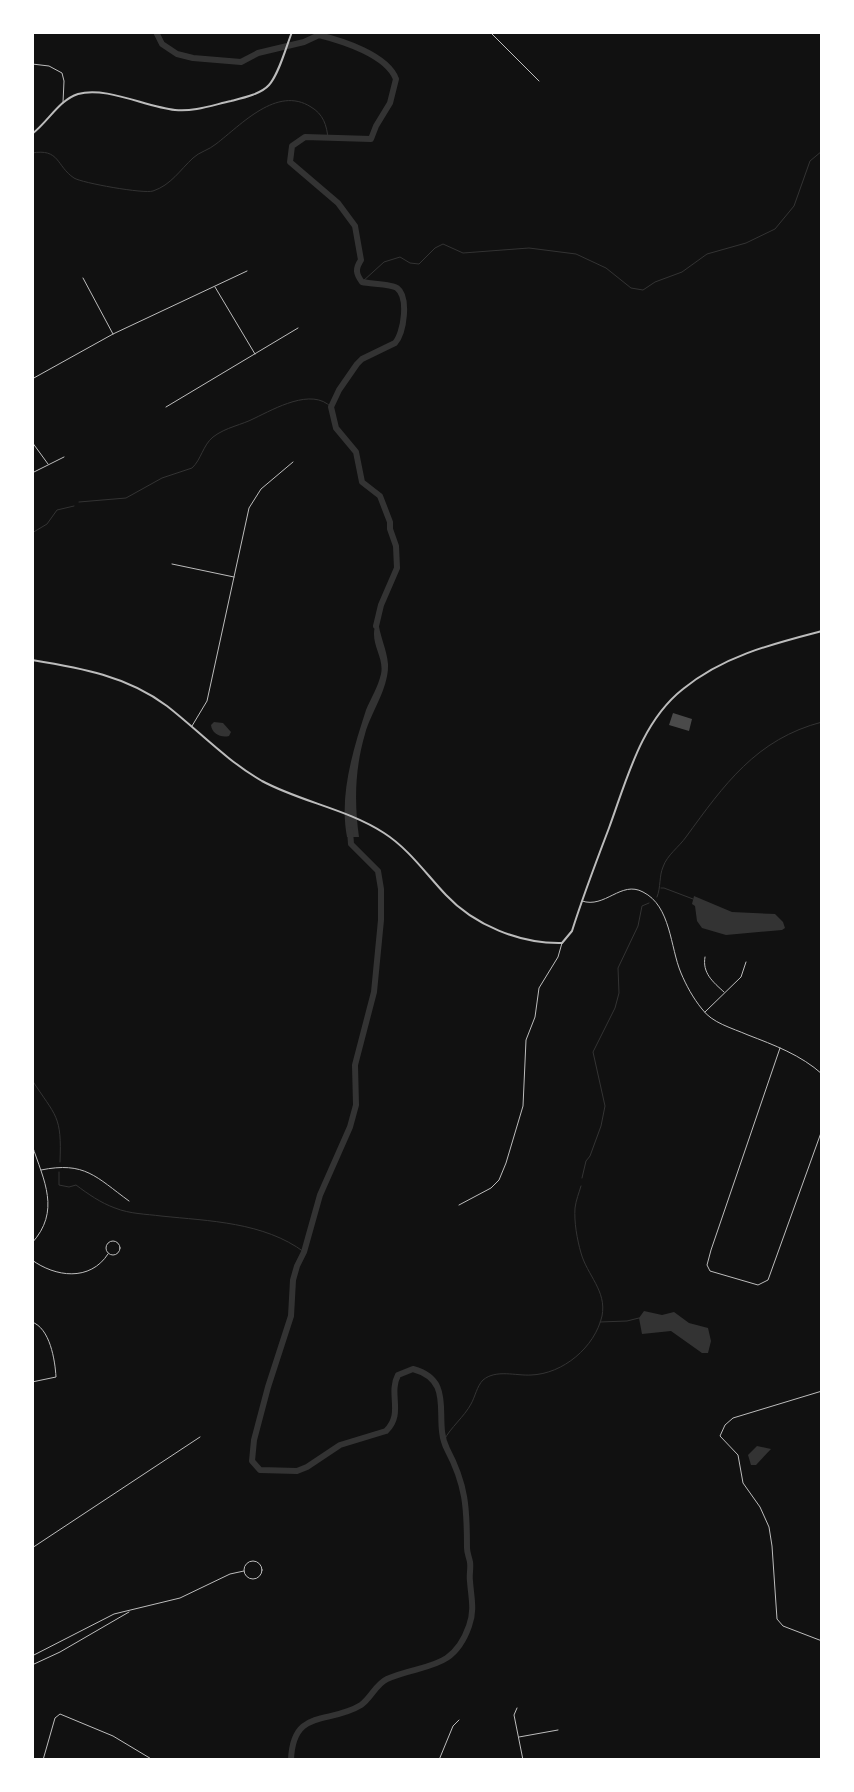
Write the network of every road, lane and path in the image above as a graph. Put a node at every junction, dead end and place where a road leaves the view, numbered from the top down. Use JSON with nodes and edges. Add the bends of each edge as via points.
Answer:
{"nodes":[{"id":1,"x":292,"y":32,"type":"edge"},
{"id":2,"x":490,"y":32,"type":"edge"},
{"id":3,"x":32,"y":64,"type":"edge"},
{"id":4,"x":539,"y":81,"type":"dead end"},
{"id":5,"x":63,"y":103,"type":"junction"},
{"id":6,"x":32,"y":134,"type":"edge"},
{"id":7,"x":247,"y":270,"type":"dead end"},
{"id":8,"x":83,"y":278,"type":"dead end"},
{"id":9,"x":214,"y":286,"type":"junction"},
{"id":10,"x":298,"y":328,"type":"dead end"},
{"id":11,"x":114,"y":334,"type":"junction"},
{"id":12,"x":255,"y":355,"type":"junction"},
{"id":13,"x":32,"y":379,"type":"edge"},
{"id":14,"x":166,"y":407,"type":"dead end"},
{"id":15,"x":32,"y":442,"type":"edge"},
{"id":16,"x":64,"y":457,"type":"dead end"},
{"id":17,"x":293,"y":462,"type":"dead end"},
{"id":18,"x":49,"y":465,"type":"junction"},
{"id":19,"x":32,"y":473,"type":"edge"},
{"id":20,"x":172,"y":564,"type":"dead end"},
{"id":21,"x":235,"y":577,"type":"junction"},
{"id":22,"x":822,"y":631,"type":"edge"},
{"id":23,"x":32,"y":660,"type":"edge"},
{"id":24,"x":191,"y":726,"type":"junction"},
{"id":25,"x":582,"y":901,"type":"junction"},
{"id":26,"x":562,"y":943,"type":"junction"},
{"id":27,"x":705,"y":957,"type":"dead end"},
{"id":28,"x":746,"y":962,"type":"dead end"},
{"id":29,"x":724,"y":993,"type":"junction"},
{"id":30,"x":704,"y":1012,"type":"junction"},
{"id":31,"x":780,"y":1048,"type":"junction"},
{"id":32,"x":822,"y":1074,"type":"edge"},
{"id":33,"x":822,"y":1130,"type":"edge"},
{"id":34,"x":32,"y":1145,"type":"edge"},
{"id":35,"x":40,"y":1170,"type":"junction"},
{"id":36,"x":129,"y":1201,"type":"dead end"},
{"id":37,"x":459,"y":1206,"type":"dead end"},
{"id":38,"x":32,"y":1243,"type":"edge"},
{"id":39,"x":108,"y":1254,"type":"junction"},
{"id":40,"x":32,"y":1260,"type":"edge"},
{"id":41,"x":32,"y":1322,"type":"edge"},
{"id":42,"x":32,"y":1382,"type":"edge"},
{"id":43,"x":822,"y":1391,"type":"edge"},
{"id":44,"x":200,"y":1437,"type":"dead end"},
{"id":45,"x":32,"y":1548,"type":"edge"},
{"id":46,"x":244,"y":1571,"type":"junction"},
{"id":47,"x":129,"y":1612,"type":"junction"},
{"id":48,"x":822,"y":1642,"type":"edge"},
{"id":49,"x":32,"y":1656,"type":"edge"},
{"id":50,"x":32,"y":1664,"type":"edge"},
{"id":51,"x":517,"y":1708,"type":"dead end"},
{"id":52,"x":459,"y":1720,"type":"dead end"},
{"id":53,"x":558,"y":1730,"type":"dead end"},
{"id":54,"x":518,"y":1737,"type":"junction"},
{"id":55,"x":43,"y":1760,"type":"edge"},
{"id":56,"x":153,"y":1760,"type":"edge"},
{"id":57,"x":439,"y":1760,"type":"edge"},
{"id":58,"x":523,"y":1760,"type":"edge"}],
"edges":[{"from":1,"to":5,"type":"street","via":[[272,81],[265,88],[244,97],[176,110],[90,92],[73,96]]},
{"from":2,"to":4,"type":"street"},
{"from":3,"to":5,"type":"street","via":[[48,66],[62,74]]},
{"from":5,"to":6,"type":"street"},
{"from":7,"to":9,"type":"street"},
{"from":8,"to":11,"type":"street"},
{"from":9,"to":11,"type":"street"},
{"from":9,"to":12,"type":"street"},
{"from":10,"to":12,"type":"street"},
{"from":11,"to":13,"type":"street"},
{"from":12,"to":14,"type":"street"},
{"from":15,"to":18,"type":"street"},
{"from":16,"to":18,"type":"street"},
{"from":17,"to":21,"type":"street","via":[[253,498]]},
{"from":18,"to":19,"type":"street"},
{"from":20,"to":21,"type":"street"},
{"from":21,"to":24,"type":"street","via":[[208,701]]},
{"from":22,"to":25,"type":"street","via":[[728,660],[690,683],[666,704],[648,729],[639,750]]},
{"from":23,"to":24,"type":"street","via":[[88,669],[121,680],[154,697]]},
{"from":24,"to":26,"type":"street","via":[[251,774],[279,789],[363,822],[394,840],[453,902],[475,918],[505,932]]},
{"from":25,"to":26,"type":"street","via":[[570,934]]},
{"from":25,"to":30,"type":"street","via":[[598,902],[628,889],[639,890],[651,897],[666,920],[685,982]]},
{"from":26,"to":37,"type":"street","via":[[558,957],[539,988],[535,1017],[526,1040],[523,1106],[506,1163],[491,1188]]},
{"from":27,"to":29,"type":"street","via":[[707,974]]},
{"from":28,"to":29,"type":"street","via":[[741,977]]},
{"from":29,"to":30,"type":"street"},
{"from":30,"to":31,"type":"street","via":[[717,1022]]},
{"from":31,"to":32,"type":"street"},
{"from":31,"to":33,"type":"street","via":[[711,1250],[707,1265],[710,1271],[758,1285],[768,1280]]},
{"from":34,"to":35,"type":"street"},
{"from":35,"to":36,"type":"street","via":[[81,1168]]},
{"from":35,"to":38,"type":"street","via":[[49,1212],[43,1230]]},
{"from":39,"to":39,"type":"street","via":[[118,1253],[120,1245],[109,1243],[106,1248]]},
{"from":39,"to":40,"type":"street","via":[[91,1269],[71,1274],[49,1271]]},
{"from":41,"to":42,"type":"street","via":[[43,1330],[53,1355],[56,1377]]},
{"from":43,"to":48,"type":"street","via":[[733,1418],[720,1436],[738,1455],[743,1483],[760,1507],[768,1527],[777,1619],[783,1626]]},
{"from":44,"to":45,"type":"street"},
{"from":46,"to":46,"type":"street","via":[[255,1578],[261,1574],[262,1568],[251,1561]]},
{"from":46,"to":47,"type":"street","via":[[230,1574],[180,1598]]},
{"from":47,"to":49,"type":"street","via":[[114,1614]]},
{"from":47,"to":50,"type":"street"},
{"from":51,"to":54,"type":"street","via":[[514,1716]]},
{"from":52,"to":57,"type":"street","via":[[453,1726]]},
{"from":53,"to":54,"type":"street"},
{"from":54,"to":58,"type":"street"},
{"from":55,"to":56,"type":"street","via":[[55,1718],[60,1714],[112,1736]]}]}
